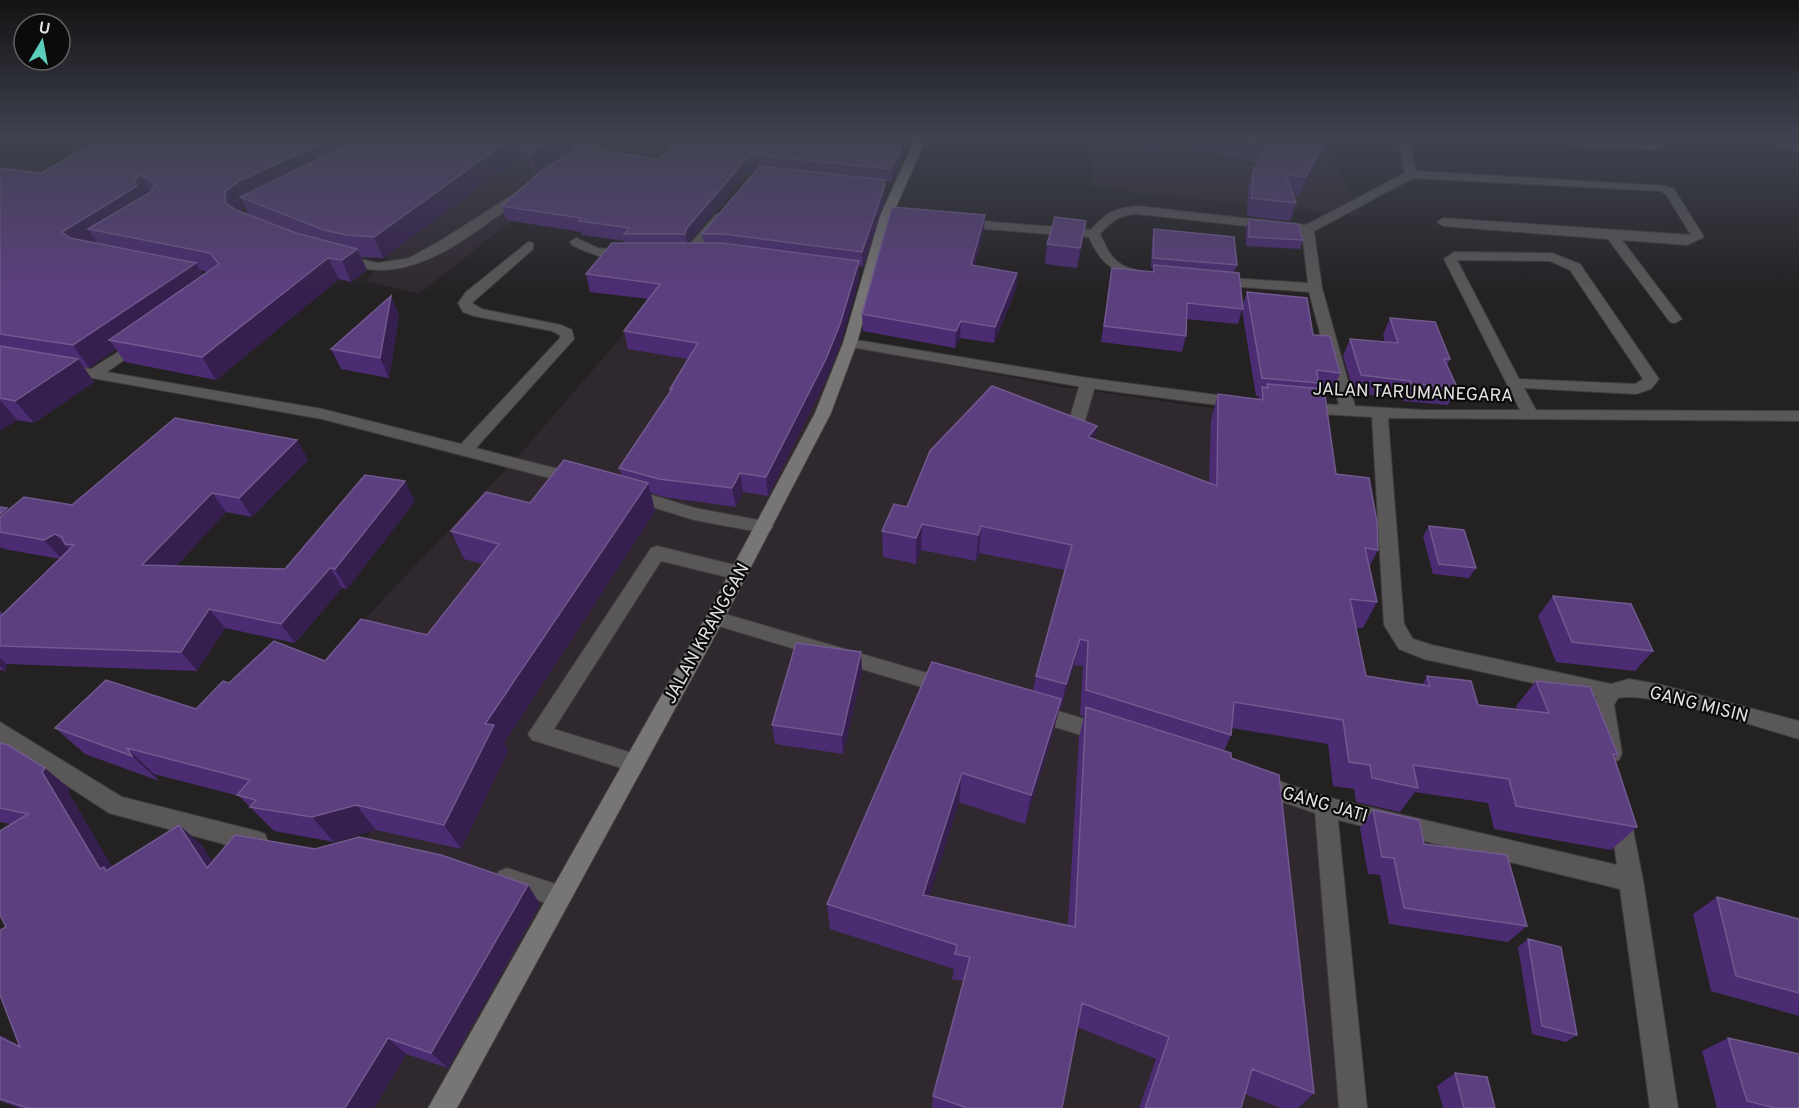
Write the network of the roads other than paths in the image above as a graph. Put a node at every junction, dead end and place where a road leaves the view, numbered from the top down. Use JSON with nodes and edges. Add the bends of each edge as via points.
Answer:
{"nodes":[{"id":1,"x":527,"y":189,"type":"edge"},
{"id":2,"x":892,"y":189,"type":"edge"},
{"id":3,"x":1383,"y":189,"type":"edge"},
{"id":4,"x":1663,"y":189,"type":"edge"},
{"id":5,"x":724,"y":211,"type":"edge"},
{"id":6,"x":947,"y":222,"type":"edge"},
{"id":7,"x":1443,"y":222,"type":"dead end"},
{"id":8,"x":1308,"y":229,"type":"junction"},
{"id":9,"x":1094,"y":234,"type":"junction"},
{"id":10,"x":1612,"y":235,"type":"junction"},
{"id":11,"x":576,"y":242,"type":"dead end"},
{"id":12,"x":528,"y":246,"type":"dead end"},
{"id":13,"x":327,"y":253,"type":"edge"},
{"id":14,"x":711,"y":254,"type":"edge"},
{"id":15,"x":645,"y":257,"type":"edge"},
{"id":16,"x":1153,"y":276,"type":"edge"},
{"id":17,"x":1199,"y":279,"type":"edge"},
{"id":18,"x":1316,"y":288,"type":"junction"},
{"id":19,"x":1675,"y":319,"type":"dead end"},
{"id":20,"x":150,"y":336,"type":"edge"},
{"id":21,"x":850,"y":343,"type":"junction"},
{"id":22,"x":46,"y":367,"type":"edge"},
{"id":23,"x":94,"y":374,"type":"junction"},
{"id":24,"x":1088,"y":383,"type":"junction"},
{"id":25,"x":1515,"y":383,"type":"junction"},
{"id":26,"x":1261,"y":405,"type":"edge"},
{"id":27,"x":1284,"y":407,"type":"edge"},
{"id":28,"x":1348,"y":410,"type":"junction"},
{"id":29,"x":1380,"y":413,"type":"junction"},
{"id":30,"x":1531,"y":416,"type":"junction"},
{"id":31,"x":1799,"y":416,"type":"edge"},
{"id":32,"x":1074,"y":431,"type":"edge"},
{"id":33,"x":466,"y":450,"type":"junction"},
{"id":34,"x":764,"y":527,"type":"junction"},
{"id":35,"x":739,"y":573,"type":"junction"},
{"id":36,"x":715,"y":618,"type":"junction"},
{"id":37,"x":965,"y":692,"type":"edge"},
{"id":38,"x":1611,"y":692,"type":"junction"},
{"id":39,"x":1011,"y":706,"type":"edge"},
{"id":40,"x":1799,"y":730,"type":"edge"},
{"id":41,"x":0,"y":731,"type":"edge"},
{"id":42,"x":1125,"y":739,"type":"edge"},
{"id":43,"x":634,"y":763,"type":"junction"},
{"id":44,"x":1614,"y":774,"type":"edge"},
{"id":45,"x":1237,"y":777,"type":"edge"},
{"id":46,"x":1618,"y":798,"type":"edge"},
{"id":47,"x":1326,"y":807,"type":"junction"},
{"id":48,"x":279,"y":845,"type":"edge"},
{"id":49,"x":487,"y":872,"type":"edge"},
{"id":50,"x":1631,"y":880,"type":"junction"},
{"id":51,"x":560,"y":896,"type":"junction"},
{"id":52,"x":442,"y":1108,"type":"edge"},
{"id":53,"x":1353,"y":1108,"type":"edge"},
{"id":54,"x":1664,"y":1108,"type":"edge"}],
"edges":[{"from":1,"to":13,"type":"street","via":[[424,256],[403,265],[358,265]]},
{"from":2,"to":21,"type":"main road","name":"JALAN KRANGGAN","via":[[894,217],[865,273]]},
{"from":3,"to":8,"type":"street"},
{"from":4,"to":10,"type":"street","via":[[1670,192],[1698,237],[1695,240]]},
{"from":5,"to":14,"type":"street","via":[[691,251]]},
{"from":6,"to":9,"type":"street"},
{"from":7,"to":10,"type":"street"},
{"from":8,"to":9,"type":"street","via":[[1137,210],[1120,211]]},
{"from":8,"to":18,"type":"street"},
{"from":9,"to":16,"type":"street","via":[[1106,261],[1114,267]]},
{"from":10,"to":19,"type":"street"},
{"from":11,"to":15,"type":"street","via":[[594,252]]},
{"from":12,"to":33,"type":"street","via":[[465,303],[468,309],[479,313],[556,328],[567,333],[567,339]]},
{"from":17,"to":18,"type":"street"},
{"from":18,"to":28,"type":"street"},
{"from":20,"to":23,"type":"street"},
{"from":21,"to":24,"type":"street"},
{"from":21,"to":34,"type":"main road","name":"JALAN KRANGGAN","via":[[823,413]]},
{"from":22,"to":23,"type":"street"},
{"from":23,"to":33,"type":"street","via":[[322,414]]},
{"from":24,"to":26,"type":"street"},
{"from":24,"to":32,"type":"street"},
{"from":25,"to":25,"type":"street","via":[[1450,259],[1454,256],[1552,257],[1575,267],[1651,379],[1646,386],[1636,389]]},
{"from":25,"to":30,"type":"street"},
{"from":27,"to":28,"type":"street","name":"JALAN TARUMANEGARA"},
{"from":28,"to":29,"type":"street","name":"JALAN TARUMANEGARA"},
{"from":29,"to":30,"type":"street","name":"JALAN TARUMANEGARA"},
{"from":29,"to":38,"type":"street","name":"GANG MISIN","via":[[1394,625],[1406,644],[1431,653]]},
{"from":30,"to":31,"type":"street","name":"JALAN TARUMANEGARA"},
{"from":33,"to":34,"type":"street","via":[[693,514]]},
{"from":34,"to":35,"type":"main road","name":"JALAN KRANGGAN"},
{"from":35,"to":36,"type":"main road","name":"JALAN KRANGGAN"},
{"from":35,"to":43,"type":"street","via":[[657,553],[539,734]]},
{"from":36,"to":37,"type":"street"},
{"from":36,"to":43,"type":"main road","name":"JALAN KRANGGAN"},
{"from":38,"to":40,"type":"street","name":"GANG MISIN","via":[[1629,687],[1658,692]]},
{"from":38,"to":44,"type":"street","via":[[1604,704]]},
{"from":39,"to":42,"type":"street"},
{"from":41,"to":48,"type":"street","via":[[117,806],[231,837]]},
{"from":43,"to":51,"type":"main road","name":"JALAN KRANGGAN"},
{"from":45,"to":47,"type":"street","name":"GANG JATI"},
{"from":46,"to":50,"type":"street"},
{"from":47,"to":50,"type":"street","name":"GANG JATI"},
{"from":47,"to":53,"type":"street"},
{"from":49,"to":51,"type":"street"},
{"from":50,"to":54,"type":"street"},
{"from":51,"to":52,"type":"main road","name":"JALAN KRANGGAN"}]}
